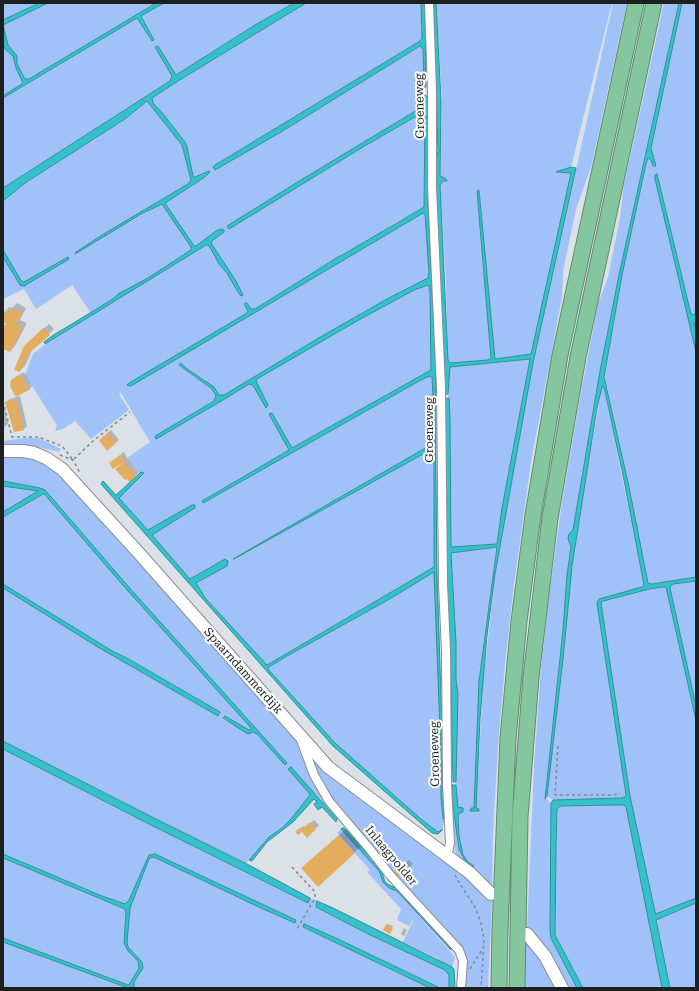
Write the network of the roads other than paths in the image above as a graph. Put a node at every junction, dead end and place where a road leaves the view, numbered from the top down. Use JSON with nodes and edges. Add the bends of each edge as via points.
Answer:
{"nodes":[{"id":1,"x":429,"y":3,"type":"edge"},
{"id":2,"x":636,"y":3,"type":"edge"},
{"id":3,"x":654,"y":3,"type":"edge"},
{"id":4,"x":3,"y":452,"type":"edge"},
{"id":5,"x":300,"y":735,"type":"junction"},
{"id":6,"x":452,"y":860,"type":"junction"},
{"id":7,"x":491,"y":894,"type":"dead end"},
{"id":8,"x":527,"y":934,"type":"dead end"},
{"id":9,"x":461,"y":984,"type":"edge"},
{"id":10,"x":499,"y":988,"type":"edge"},
{"id":11,"x":517,"y":988,"type":"edge"},
{"id":12,"x":562,"y":988,"type":"edge"}],
"edges":[{"from":1,"to":6,"type":"street","name":"Groeneweg","via":[[432,188],[441,388],[447,784]]},
{"from":2,"to":10,"type":"highway","via":[[560,355],[533,515],[519,621],[508,738]]},
{"from":3,"to":11,"type":"highway","via":[[578,357],[550,518],[531,677],[522,802]]},
{"from":4,"to":5,"type":"street","name":"Spaarndammerdijk","via":[[34,453],[62,469]]},
{"from":5,"to":6,"type":"street","name":"Spaarndammerdijk","via":[[333,771]]},
{"from":5,"to":9,"type":"street","name":"Inlaagpolder","via":[[314,775],[329,801],[390,875],[459,950],[463,960]]},
{"from":6,"to":7,"type":"street","name":"Spaarndammerdijk","via":[[478,880]]},
{"from":8,"to":12,"type":"street","via":[[545,956]]}]}
